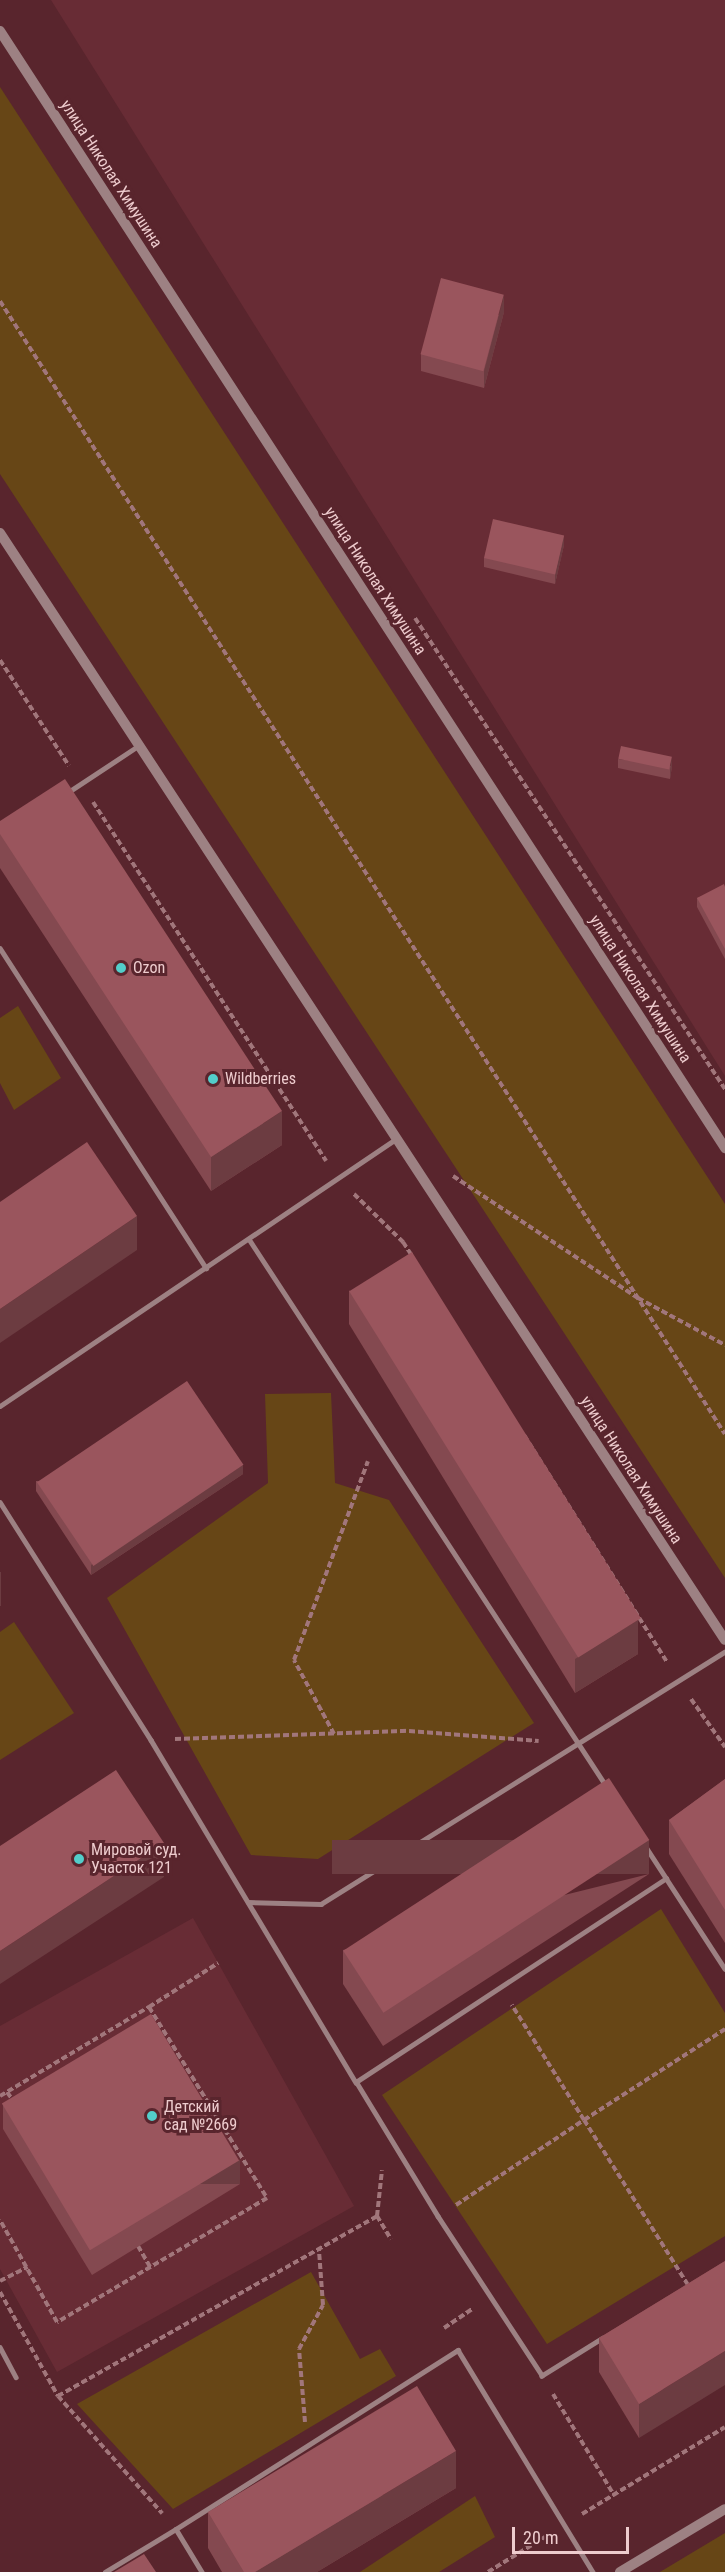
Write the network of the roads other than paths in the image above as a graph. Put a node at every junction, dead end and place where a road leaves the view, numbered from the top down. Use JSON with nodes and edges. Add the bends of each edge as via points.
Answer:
{"nodes":[{"id":1,"x":0,"y":31,"type":"edge"},
{"id":2,"x":0,"y":533,"type":"edge"},
{"id":3,"x":139,"y":745,"type":"junction"},
{"id":4,"x":63,"y":796,"type":"edge"},
{"id":5,"x":0,"y":948,"type":"edge"},
{"id":6,"x":396,"y":1138,"type":"junction"},
{"id":7,"x":725,"y":1148,"type":"edge"},
{"id":8,"x":249,"y":1239,"type":"junction"},
{"id":9,"x":206,"y":1268,"type":"junction"},
{"id":10,"x":0,"y":1406,"type":"edge"},
{"id":11,"x":0,"y":1502,"type":"edge"},
{"id":12,"x":725,"y":1640,"type":"edge"},
{"id":13,"x":725,"y":1652,"type":"edge"},
{"id":14,"x":579,"y":1744,"type":"junction"},
{"id":15,"x":610,"y":1792,"type":"edge"},
{"id":16,"x":641,"y":1839,"type":"edge"},
{"id":17,"x":666,"y":1878,"type":"junction"},
{"id":18,"x":248,"y":1902,"type":"junction"},
{"id":19,"x":725,"y":1969,"type":"edge"},
{"id":20,"x":356,"y":2082,"type":"junction"},
{"id":21,"x":610,"y":2334,"type":"edge"},
{"id":22,"x":0,"y":2347,"type":"edge"},
{"id":23,"x":16,"y":2377,"type":"dead end"},
{"id":24,"x":725,"y":2509,"type":"edge"},
{"id":25,"x":176,"y":2529,"type":"junction"},
{"id":26,"x":105,"y":2572,"type":"edge"},
{"id":27,"x":202,"y":2572,"type":"edge"},
{"id":28,"x":593,"y":2572,"type":"edge"},
{"id":29,"x":620,"y":2572,"type":"edge"}],
"edges":[{"from":1,"to":7,"type":"street","name":"улица Николая Химушина"},
{"from":2,"to":3,"type":"street","name":"улица Николая Химушина"},
{"from":3,"to":4,"type":"lane"},
{"from":3,"to":6,"type":"street","name":"улица Николая Химушина"},
{"from":5,"to":9,"type":"lane"},
{"from":6,"to":8,"type":"lane"},
{"from":6,"to":12,"type":"street","name":"улица Николая Химушина"},
{"from":8,"to":9,"type":"lane"},
{"from":8,"to":14,"type":"lane"},
{"from":9,"to":10,"type":"lane"},
{"from":11,"to":18,"type":"lane"},
{"from":13,"to":14,"type":"lane"},
{"from":14,"to":15,"type":"lane"},
{"from":14,"to":18,"type":"lane","via":[[321,1904]]},
{"from":16,"to":17,"type":"lane"},
{"from":17,"to":19,"type":"lane"},
{"from":17,"to":20,"type":"lane"},
{"from":18,"to":20,"type":"lane"},
{"from":20,"to":21,"type":"lane","via":[[542,2376]]},
{"from":22,"to":23,"type":"lane"},
{"from":24,"to":29,"type":"street"},
{"from":25,"to":26,"type":"lane"},
{"from":25,"to":27,"type":"lane"},
{"from":25,"to":28,"type":"lane","via":[[458,2350]]}]}
